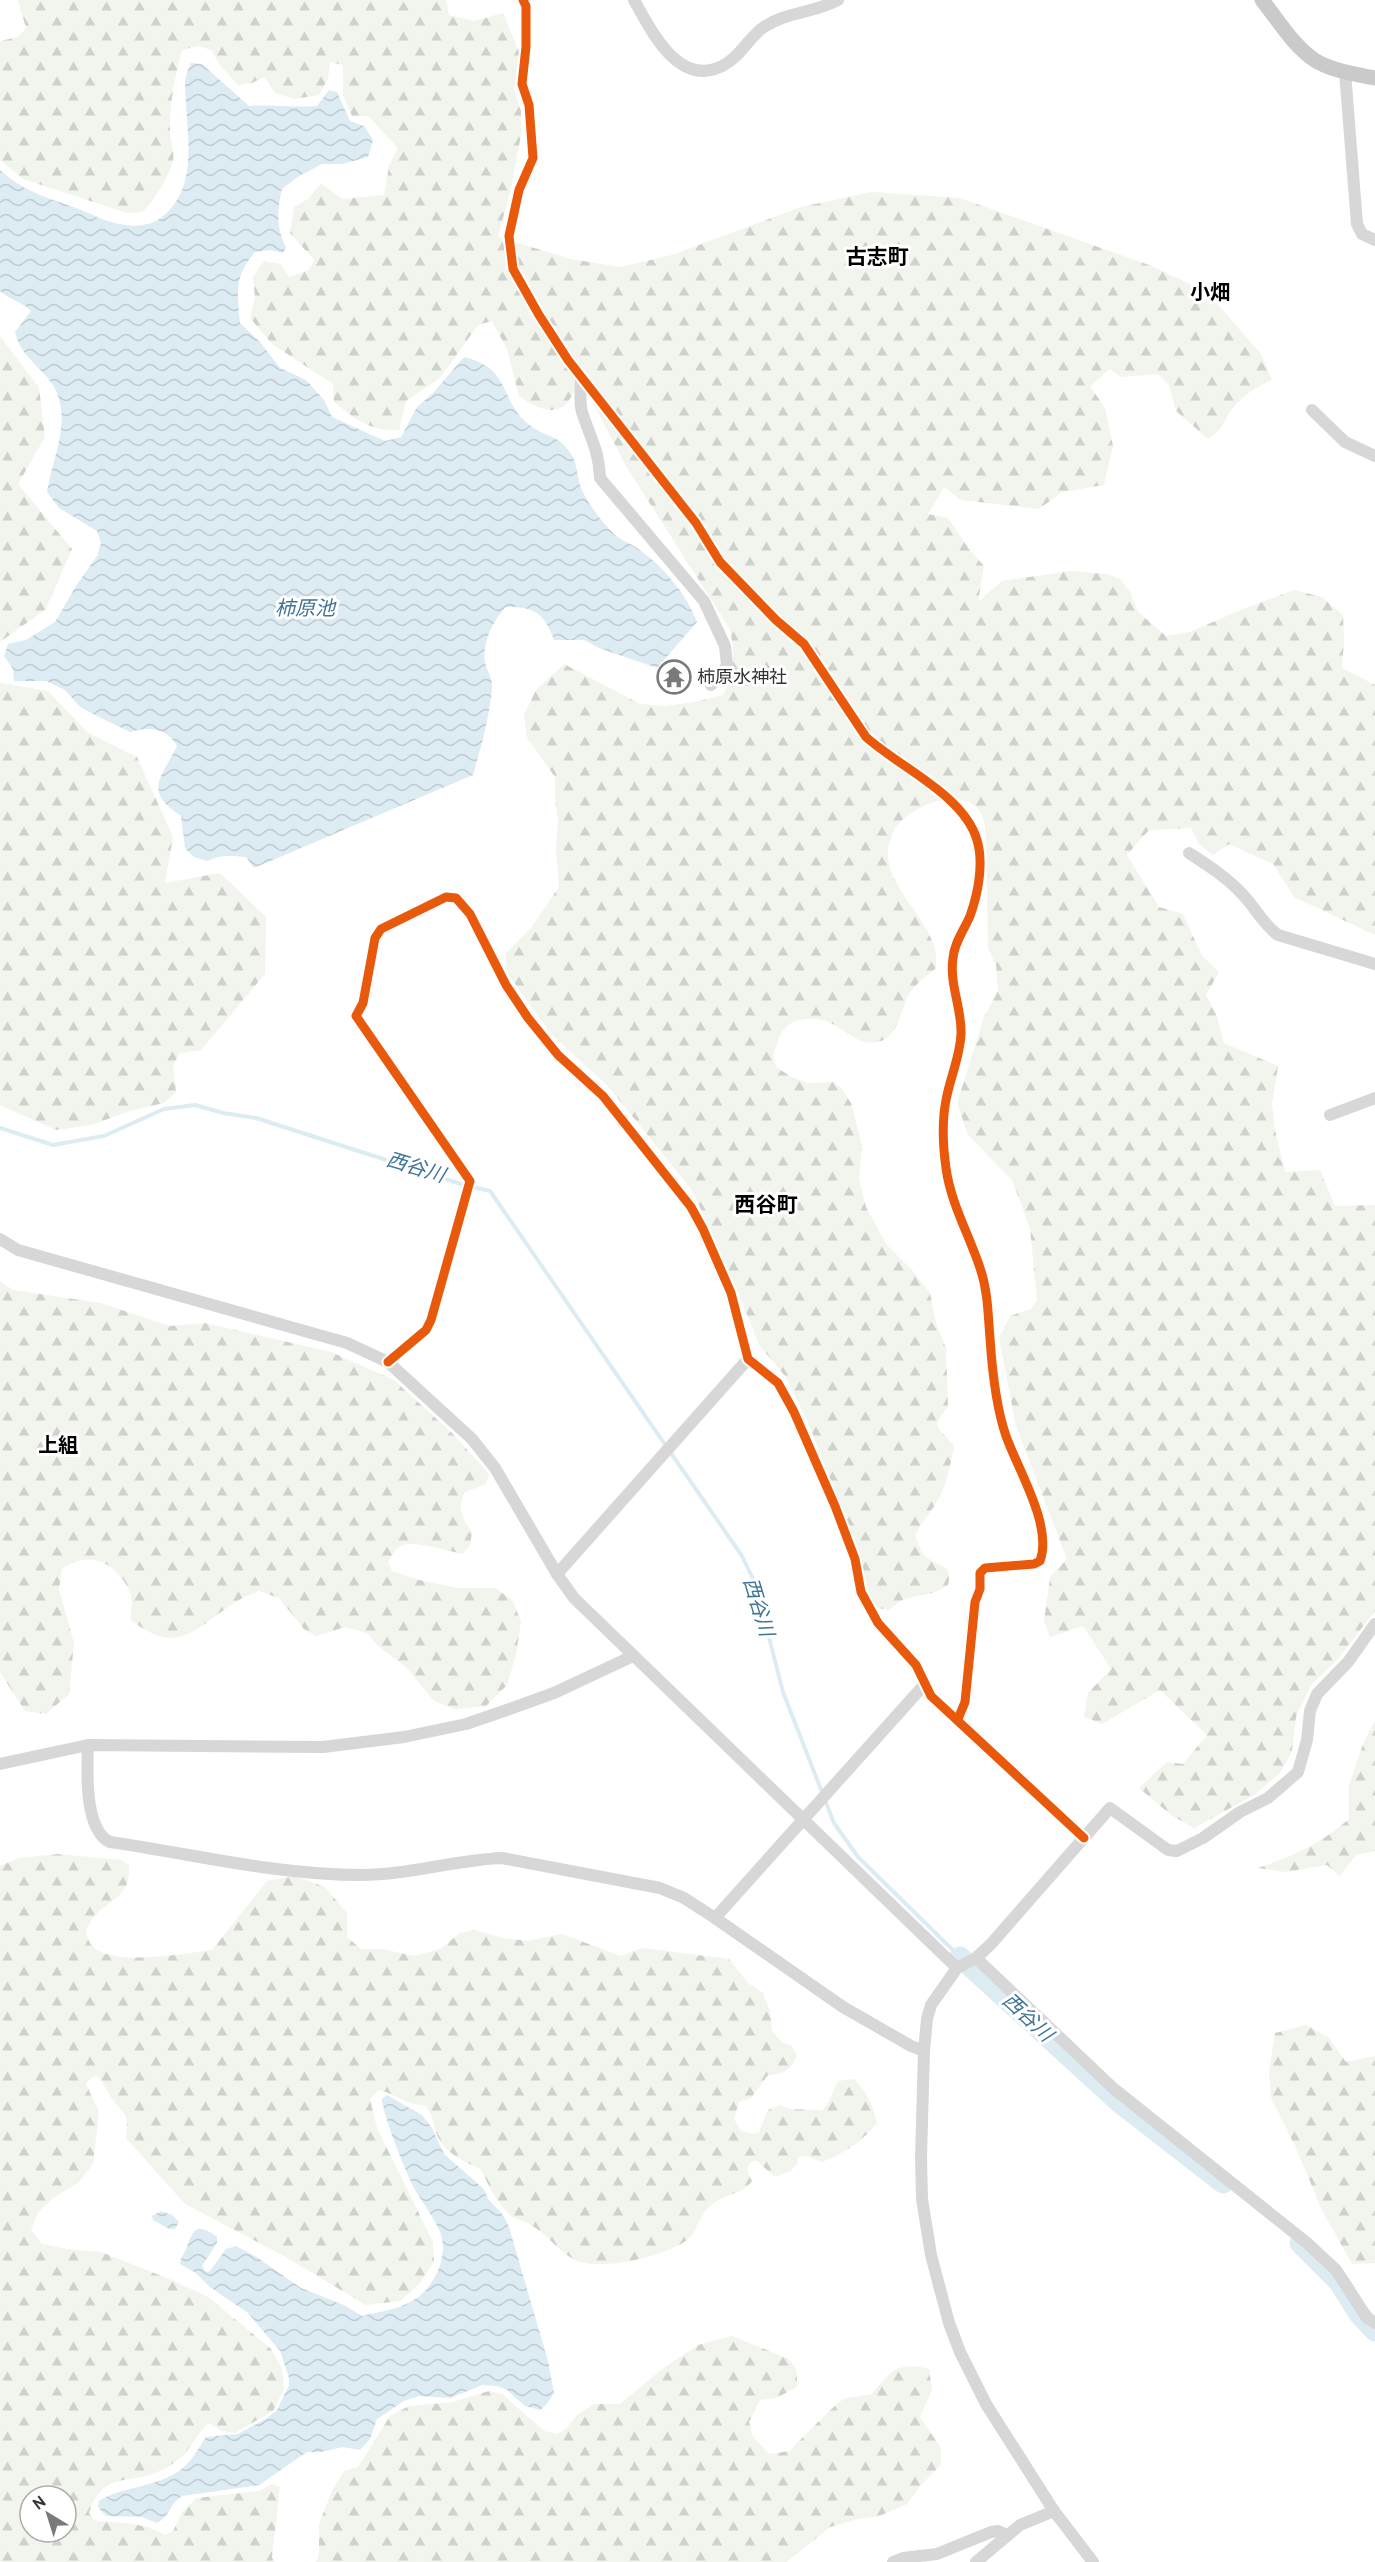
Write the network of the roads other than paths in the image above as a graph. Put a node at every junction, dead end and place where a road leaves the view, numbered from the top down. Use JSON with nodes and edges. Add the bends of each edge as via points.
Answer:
{"nodes":[{"id":1,"x":523,"y":0,"type":"edge"},
{"id":2,"x":634,"y":0,"type":"edge"},
{"id":3,"x":838,"y":0,"type":"edge"},
{"id":4,"x":1262,"y":0,"type":"edge"},
{"id":5,"x":1345,"y":72,"type":"junction"},
{"id":6,"x":1375,"y":78,"type":"edge"},
{"id":7,"x":1375,"y":240,"type":"edge"},
{"id":8,"x":581,"y":377,"type":"junction"},
{"id":9,"x":1312,"y":410,"type":"dead end"},
{"id":10,"x":1375,"y":456,"type":"edge"},
{"id":11,"x":711,"y":685,"type":"dead end"},
{"id":12,"x":1189,"y":853,"type":"dead end"},
{"id":13,"x":1375,"y":964,"type":"edge"},
{"id":14,"x":1375,"y":1098,"type":"edge"},
{"id":15,"x":1330,"y":1115,"type":"dead end"},
{"id":16,"x":0,"y":1239,"type":"edge"},
{"id":17,"x":748,"y":1359,"type":"junction"},
{"id":18,"x":388,"y":1362,"type":"junction"},
{"id":19,"x":557,"y":1574,"type":"junction"},
{"id":20,"x":1375,"y":1624,"type":"edge"},
{"id":21,"x":633,"y":1656,"type":"junction"},
{"id":22,"x":924,"y":1685,"type":"junction"},
{"id":23,"x":958,"y":1719,"type":"junction"},
{"id":24,"x":88,"y":1745,"type":"junction"},
{"id":25,"x":0,"y":1764,"type":"edge"},
{"id":26,"x":802,"y":1818,"type":"junction"},
{"id":27,"x":1084,"y":1838,"type":"junction"},
{"id":28,"x":715,"y":1918,"type":"junction"},
{"id":29,"x":976,"y":1958,"type":"junction"},
{"id":30,"x":957,"y":1968,"type":"junction"},
{"id":31,"x":924,"y":2050,"type":"junction"},
{"id":32,"x":1375,"y":2323,"type":"edge"},
{"id":33,"x":1054,"y":2511,"type":"junction"},
{"id":34,"x":1007,"y":2535,"type":"junction"},
{"id":35,"x":893,"y":2562,"type":"edge"},
{"id":36,"x":976,"y":2562,"type":"edge"},
{"id":37,"x":1093,"y":2562,"type":"edge"}],
"edges":[{"from":1,"to":8,"type":"street","via":[[526,47],[522,84],[529,105],[533,158],[519,190],[509,236],[513,269]]},
{"from":2,"to":3,"type":"street","via":[[664,50],[684,65],[702,70],[724,65],[765,26]]},
{"from":4,"to":5,"type":"main road","via":[[1309,55]]},
{"from":5,"to":6,"type":"main road"},
{"from":5,"to":7,"type":"street","via":[[1357,224],[1362,234]]},
{"from":8,"to":11,"type":"street","via":[[582,410],[600,460],[600,478],[699,594],[725,646],[727,665]]},
{"from":8,"to":23,"type":"street","via":[[696,523],[720,562],[804,644],[866,737],[958,808],[977,840],[980,864],[976,891],[971,914],[952,958],[961,1033],[946,1101],[945,1167],[981,1270],[1005,1434],[1038,1518],[1043,1553],[1034,1564],[985,1568],[980,1573],[965,1702]]},
{"from":9,"to":10,"type":"street","via":[[1345,442]]},
{"from":12,"to":13,"type":"street","via":[[1235,886],[1278,935]]},
{"from":14,"to":15,"type":"street"},
{"from":16,"to":18,"type":"street","via":[[18,1250],[347,1343]]},
{"from":17,"to":18,"type":"street","via":[[731,1293],[691,1207],[603,1096],[558,1055],[528,1018],[506,985],[470,914],[456,898],[446,897],[381,929],[375,938],[363,1003],[356,1016],[470,1185],[431,1320],[426,1330]]},
{"from":17,"to":19,"type":"street"},
{"from":17,"to":22,"type":"street","via":[[778,1383],[794,1412],[855,1558],[861,1592],[878,1623],[916,1665]]},
{"from":18,"to":19,"type":"street","via":[[472,1439],[495,1468]]},
{"from":19,"to":21,"type":"street","via":[[574,1598]]},
{"from":20,"to":27,"type":"street","via":[[1348,1662],[1317,1694],[1298,1772],[1268,1798],[1177,1851],[1168,1850],[1110,1808]]},
{"from":21,"to":24,"type":"street","via":[[554,1693],[466,1724],[404,1737],[323,1747]]},
{"from":21,"to":26,"type":"street"},
{"from":22,"to":23,"type":"street"},
{"from":22,"to":26,"type":"street"},
{"from":23,"to":27,"type":"street"},
{"from":24,"to":25,"type":"street"},
{"from":24,"to":28,"type":"street","via":[[92,1815],[99,1834],[110,1842],[307,1873],[363,1875],[502,1858],[660,1888]]},
{"from":26,"to":28,"type":"street"},
{"from":26,"to":30,"type":"street"},
{"from":27,"to":29,"type":"street"},
{"from":28,"to":31,"type":"street","via":[[843,2007]]},
{"from":29,"to":30,"type":"street"},
{"from":29,"to":32,"type":"street","via":[[1113,2088],[1307,2243],[1336,2270],[1367,2318]]},
{"from":30,"to":31,"type":"street","via":[[931,2005]]},
{"from":31,"to":33,"type":"street","via":[[922,2199],[931,2255],[949,2323],[987,2404]]},
{"from":33,"to":34,"type":"street"},
{"from":33,"to":37,"type":"street"},
{"from":34,"to":35,"type":"street","via":[[991,2532],[937,2554]]},
{"from":34,"to":36,"type":"street"}]}
